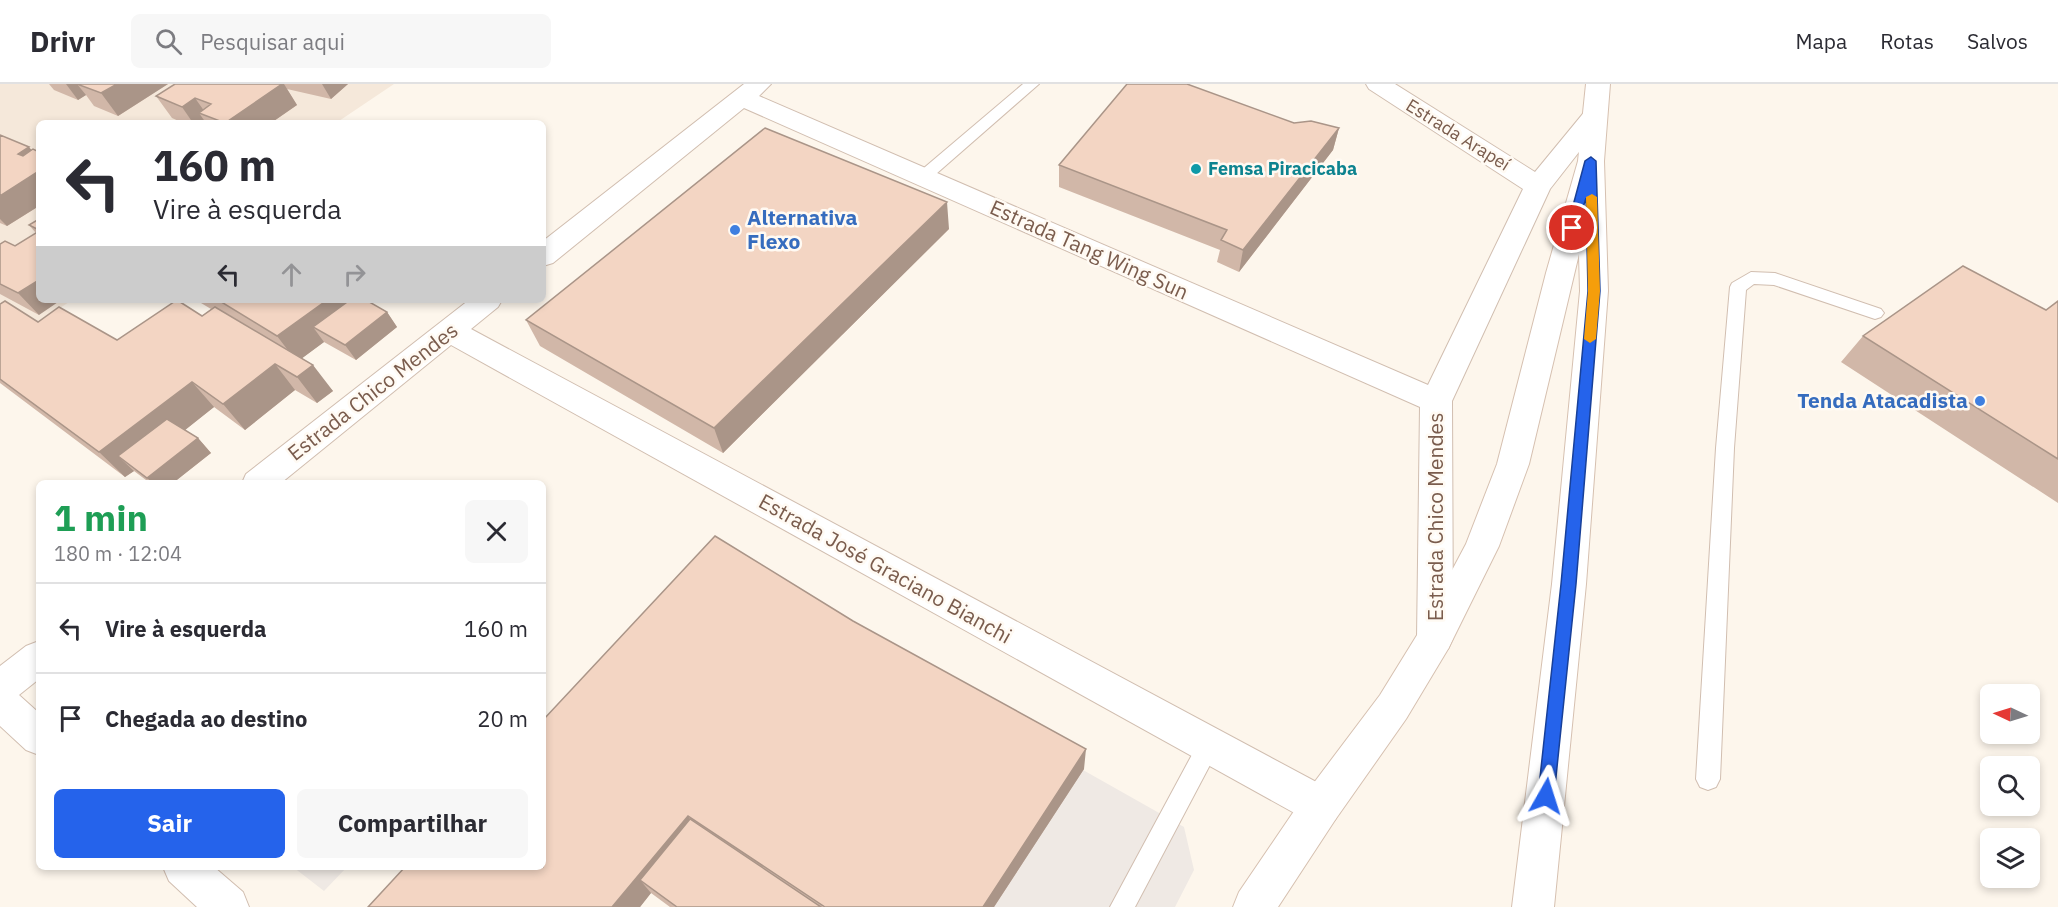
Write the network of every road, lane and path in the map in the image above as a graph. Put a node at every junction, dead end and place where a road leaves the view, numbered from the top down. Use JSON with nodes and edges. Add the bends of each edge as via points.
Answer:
{"nodes":[{"id":1,"x":1032,"y":84,"type":"edge"},
{"id":2,"x":1378,"y":84,"type":"edge"},
{"id":3,"x":1598,"y":84,"type":"edge"},
{"id":4,"x":751,"y":91,"type":"edge"},
{"id":5,"x":1595,"y":115,"type":"junction"},
{"id":6,"x":1591,"y":161,"type":"junction"},
{"id":7,"x":923,"y":177,"type":"junction"},
{"id":8,"x":1538,"y":186,"type":"junction"},
{"id":9,"x":546,"y":254,"type":"edge"},
{"id":10,"x":484,"y":303,"type":"edge"},
{"id":11,"x":1875,"y":313,"type":"dead end"},
{"id":12,"x":450,"y":331,"type":"junction"},
{"id":13,"x":1436,"y":401,"type":"junction"},
{"id":14,"x":262,"y":480,"type":"edge"},
{"id":15,"x":1436,"y":638,"type":"junction"},
{"id":16,"x":36,"y":659,"type":"edge"},
{"id":17,"x":0,"y":688,"type":"edge"},
{"id":18,"x":0,"y":702,"type":"edge"},
{"id":19,"x":36,"y":734,"type":"edge"},
{"id":20,"x":1209,"y":746,"type":"junction"},
{"id":21,"x":1708,"y":779,"type":"dead end"},
{"id":22,"x":1321,"y":806,"type":"junction"},
{"id":23,"x":186,"y":870,"type":"edge"},
{"id":24,"x":228,"y":907,"type":"edge"},
{"id":25,"x":1122,"y":907,"type":"edge"},
{"id":26,"x":1254,"y":907,"type":"edge"},
{"id":27,"x":1533,"y":907,"type":"edge"}],
"edges":[{"from":1,"to":7,"type":"lane"},
{"from":2,"to":8,"type":"street","name":"Estrada Arapeí"},
{"from":3,"to":5,"type":"street"},
{"from":4,"to":7,"type":"street","name":"Estrada Tang Wing Sun"},
{"from":4,"to":9,"type":"street"},
{"from":5,"to":6,"type":"street"},
{"from":5,"to":8,"type":"street","name":"Estrada Chico Mendes"},
{"from":6,"to":15,"type":"street","via":[[1513,464],[1482,546]]},
{"from":6,"to":27,"type":"street","via":[[1593,302],[1569,584]]},
{"from":7,"to":13,"type":"street","name":"Estrada Tang Wing Sun"},
{"from":8,"to":13,"type":"street","name":"Estrada Chico Mendes"},
{"from":10,"to":12,"type":"street","name":"Estrada Chico Mendes"},
{"from":11,"to":21,"type":"lane","via":[[1775,279],[1751,278],[1738,287],[1725,448]]},
{"from":12,"to":14,"type":"street","name":"Estrada Chico Mendes"},
{"from":12,"to":20,"type":"street","name":"Estrada José Graciano Bianchi"},
{"from":13,"to":15,"type":"street","name":"Estrada Chico Mendes"},
{"from":15,"to":22,"type":"street","via":[[1394,707]]},
{"from":16,"to":17,"type":"street"},
{"from":18,"to":19,"type":"street"},
{"from":20,"to":22,"type":"street","name":"Estrada José Graciano Bianchi"},
{"from":20,"to":25,"type":"lane"},
{"from":22,"to":26,"type":"street"},
{"from":23,"to":24,"type":"street"}]}
